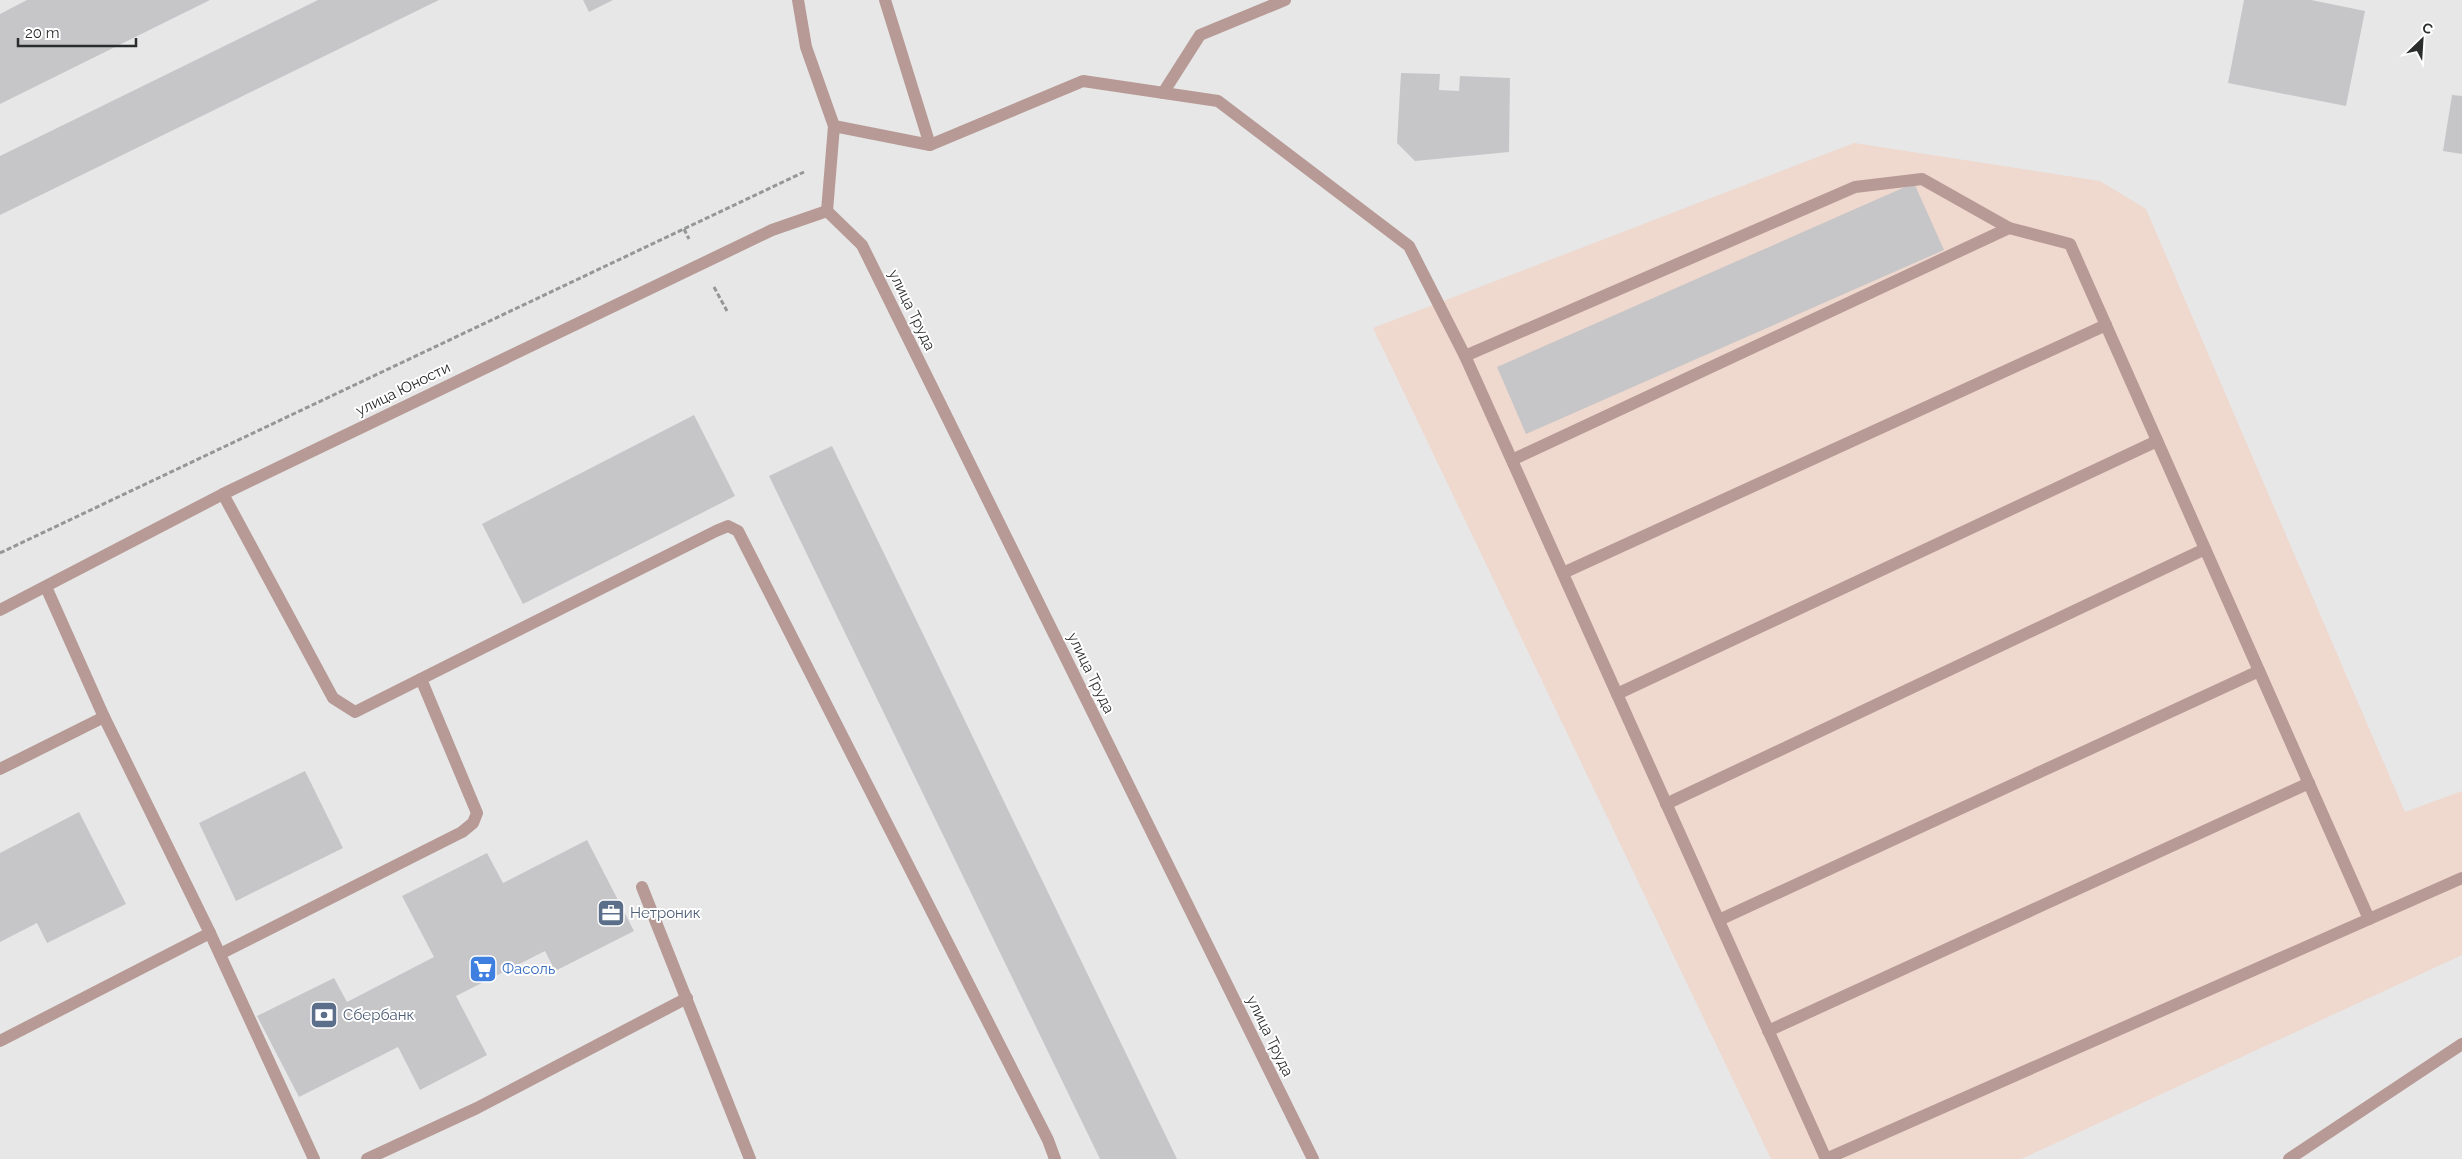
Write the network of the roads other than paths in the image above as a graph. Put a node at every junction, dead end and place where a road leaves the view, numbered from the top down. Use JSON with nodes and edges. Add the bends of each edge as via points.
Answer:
{"nodes":[{"id":1,"x":798,"y":0,"type":"edge"},
{"id":2,"x":885,"y":0,"type":"edge"},
{"id":3,"x":1285,"y":0,"type":"edge"},
{"id":4,"x":1163,"y":93,"type":"junction"},
{"id":5,"x":834,"y":126,"type":"junction"},
{"id":6,"x":930,"y":145,"type":"junction"},
{"id":7,"x":827,"y":210,"type":"junction"},
{"id":8,"x":2009,"y":228,"type":"junction"},
{"id":9,"x":2106,"y":325,"type":"junction"},
{"id":10,"x":1465,"y":356,"type":"junction"},
{"id":11,"x":2157,"y":441,"type":"junction"},
{"id":12,"x":1512,"y":460,"type":"junction"},
{"id":13,"x":223,"y":494,"type":"junction"},
{"id":14,"x":2205,"y":549,"type":"junction"},
{"id":15,"x":1563,"y":573,"type":"junction"},
{"id":16,"x":46,"y":587,"type":"junction"},
{"id":17,"x":0,"y":610,"type":"edge"},
{"id":18,"x":2259,"y":671,"type":"junction"},
{"id":19,"x":421,"y":680,"type":"junction"},
{"id":20,"x":1617,"y":694,"type":"junction"},
{"id":21,"x":104,"y":718,"type":"junction"},
{"id":22,"x":0,"y":769,"type":"edge"},
{"id":23,"x":2309,"y":783,"type":"junction"},
{"id":24,"x":1666,"y":804,"type":"junction"},
{"id":25,"x":2462,"y":878,"type":"edge"},
{"id":26,"x":642,"y":887,"type":"dead end"},
{"id":27,"x":2369,"y":919,"type":"junction"},
{"id":28,"x":1718,"y":920,"type":"junction"},
{"id":29,"x":210,"y":933,"type":"junction"},
{"id":30,"x":220,"y":954,"type":"junction"},
{"id":31,"x":687,"y":998,"type":"junction"},
{"id":32,"x":1768,"y":1031,"type":"junction"},
{"id":33,"x":0,"y":1040,"type":"edge"},
{"id":34,"x":2462,"y":1044,"type":"edge"},
{"id":35,"x":314,"y":1159,"type":"edge"},
{"id":36,"x":367,"y":1159,"type":"edge"},
{"id":37,"x":750,"y":1159,"type":"edge"},
{"id":38,"x":1055,"y":1159,"type":"edge"},
{"id":39,"x":1313,"y":1159,"type":"edge"},
{"id":40,"x":2289,"y":1159,"type":"edge"}],
"edges":[{"from":1,"to":5,"type":"street","via":[[806,47]]},
{"from":2,"to":6,"type":"street"},
{"from":3,"to":4,"type":"street","via":[[1200,35]]},
{"from":4,"to":6,"type":"street","via":[[1083,81]]},
{"from":4,"to":10,"type":"street","via":[[1218,101],[1409,246]]},
{"from":5,"to":6,"type":"street"},
{"from":5,"to":7,"type":"street"},
{"from":7,"to":13,"type":"street","name":"улица Юности","via":[[772,230]]},
{"from":7,"to":39,"type":"street","name":"улица Труда","via":[[862,245]]},
{"from":8,"to":9,"type":"street","via":[[2070,244]]},
{"from":8,"to":10,"type":"street","via":[[1922,179],[1855,187]]},
{"from":8,"to":12,"type":"street"},
{"from":9,"to":11,"type":"street"},
{"from":9,"to":15,"type":"street"},
{"from":10,"to":12,"type":"street"},
{"from":11,"to":14,"type":"street"},
{"from":11,"to":20,"type":"street"},
{"from":12,"to":15,"type":"street"},
{"from":13,"to":16,"type":"street","name":"улица Юности"},
{"from":13,"to":19,"type":"street","via":[[333,698],[355,712]]},
{"from":14,"to":18,"type":"street"},
{"from":14,"to":24,"type":"street"},
{"from":15,"to":20,"type":"street"},
{"from":16,"to":17,"type":"street","name":"улица Юности"},
{"from":16,"to":21,"type":"street"},
{"from":18,"to":23,"type":"street"},
{"from":18,"to":28,"type":"street"},
{"from":19,"to":30,"type":"street","via":[[478,813],[473,823],[462,832]]},
{"from":19,"to":38,"type":"street","via":[[716,531],[728,526],[738,531]]},
{"from":20,"to":24,"type":"street"},
{"from":21,"to":22,"type":"street"},
{"from":21,"to":29,"type":"street"},
{"from":23,"to":27,"type":"street"},
{"from":23,"to":32,"type":"street"},
{"from":24,"to":28,"type":"street"},
{"from":25,"to":27,"type":"street"},
{"from":26,"to":31,"type":"street"},
{"from":27,"to":32,"type":"street","via":[[1826,1158]]},
{"from":28,"to":32,"type":"street"},
{"from":29,"to":30,"type":"street"},
{"from":29,"to":33,"type":"street"},
{"from":30,"to":35,"type":"street"},
{"from":31,"to":36,"type":"street","via":[[477,1108]]},
{"from":31,"to":37,"type":"street"},
{"from":34,"to":40,"type":"street"}]}
